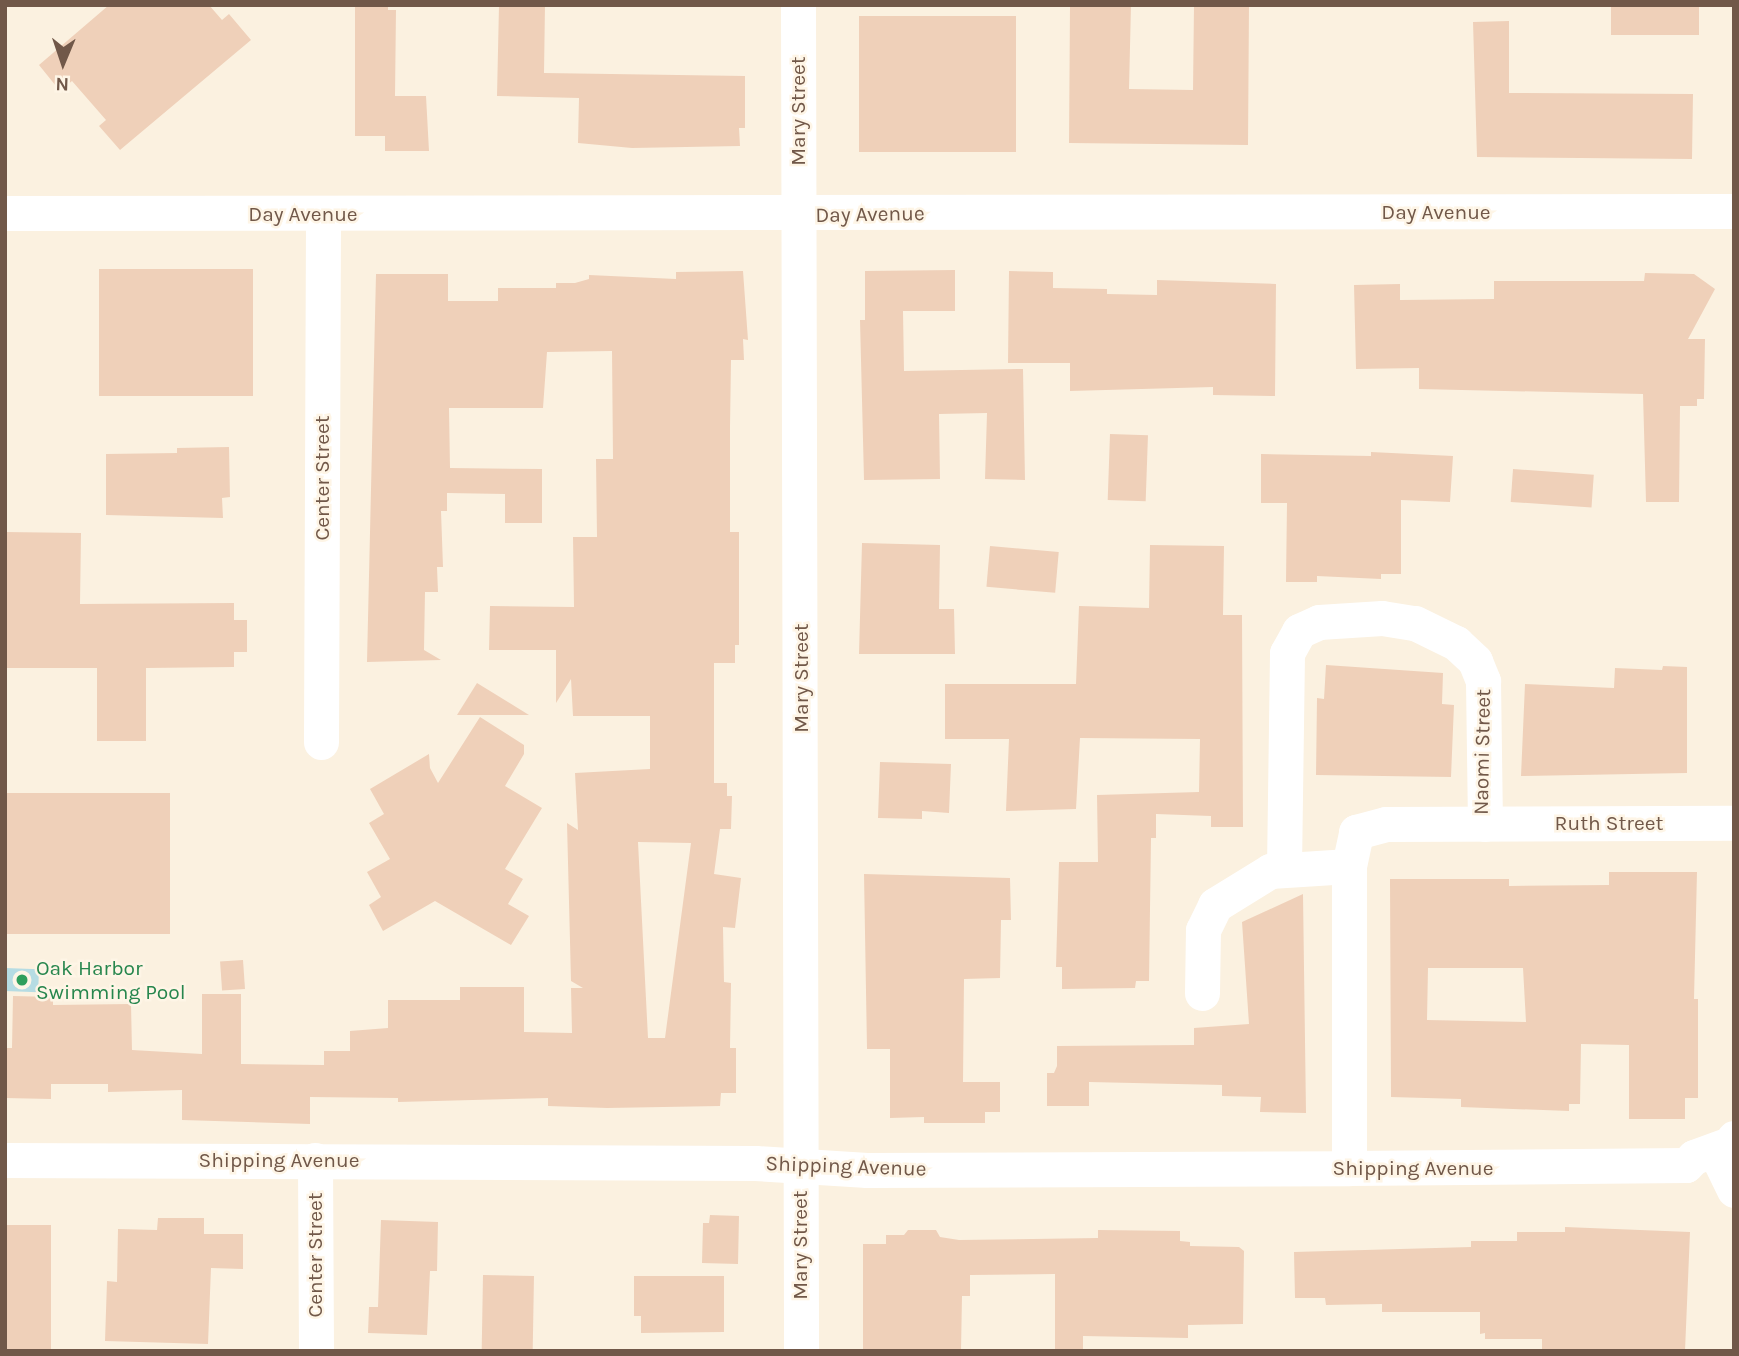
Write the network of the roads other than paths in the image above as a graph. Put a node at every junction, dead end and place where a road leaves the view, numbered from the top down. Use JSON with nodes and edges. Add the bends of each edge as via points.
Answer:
{"nodes":[{"id":1,"x":798,"y":5,"type":"edge"},
{"id":2,"x":1734,"y":211,"type":"edge"},
{"id":3,"x":5,"y":213,"type":"edge"},
{"id":4,"x":323,"y":215,"type":"junction"},
{"id":5,"x":799,"y":215,"type":"junction"},
{"id":6,"x":321,"y":741,"type":"dead end"},
{"id":7,"x":1734,"y":823,"type":"edge"},
{"id":8,"x":1485,"y":824,"type":"junction"},
{"id":9,"x":1349,"y":866,"type":"junction"},
{"id":10,"x":1284,"y":867,"type":"junction"},
{"id":11,"x":1202,"y":993,"type":"dead end"},
{"id":12,"x":1730,"y":1141,"type":"edge"},
{"id":13,"x":5,"y":1160,"type":"edge"},
{"id":14,"x":316,"y":1160,"type":"junction"},
{"id":15,"x":800,"y":1165,"type":"junction"},
{"id":16,"x":1686,"y":1165,"type":"junction"},
{"id":17,"x":1349,"y":1168,"type":"junction"},
{"id":18,"x":1730,"y":1186,"type":"edge"},
{"id":19,"x":316,"y":1351,"type":"edge"},
{"id":20,"x":801,"y":1351,"type":"edge"}],
"edges":[{"from":1,"to":5,"type":"street","name":"Mary Street"},
{"from":2,"to":5,"type":"street","name":"Day Avenue"},
{"from":3,"to":4,"type":"street","name":"Day Avenue"},
{"from":4,"to":5,"type":"street","name":"Day Avenue"},
{"from":4,"to":6,"type":"street","name":"Center Street"},
{"from":5,"to":15,"type":"street","name":"Mary Street"},
{"from":7,"to":8,"type":"street","name":"Ruth Street"},
{"from":8,"to":9,"type":"street","name":"Naomi Street","via":[[1366,827],[1351,839]]},
{"from":8,"to":10,"type":"street","name":"Naomi Street","via":[[1483,681],[1466,651],[1428,628],[1400,620],[1329,620],[1299,631],[1287,653]]},
{"from":9,"to":10,"type":"street"},
{"from":9,"to":17,"type":"street","name":"Naomi Street"},
{"from":10,"to":11,"type":"street","via":[[1255,877],[1214,905],[1203,930]]},
{"from":12,"to":16,"type":"street","name":"Shipping Avenue"},
{"from":12,"to":18,"type":"street","via":[[1721,1163]]},
{"from":13,"to":14,"type":"street","name":"Shipping Avenue"},
{"from":14,"to":15,"type":"street","name":"Shipping Avenue"},
{"from":14,"to":19,"type":"street","name":"Center Street"},
{"from":15,"to":17,"type":"street","name":"Shipping Avenue","via":[[867,1170]]},
{"from":15,"to":20,"type":"street","name":"Mary Street"},
{"from":16,"to":17,"type":"street","name":"Shipping Avenue"},
{"from":16,"to":18,"type":"street","name":"Shipping Avenue","via":[[1692,1175]]}]}
